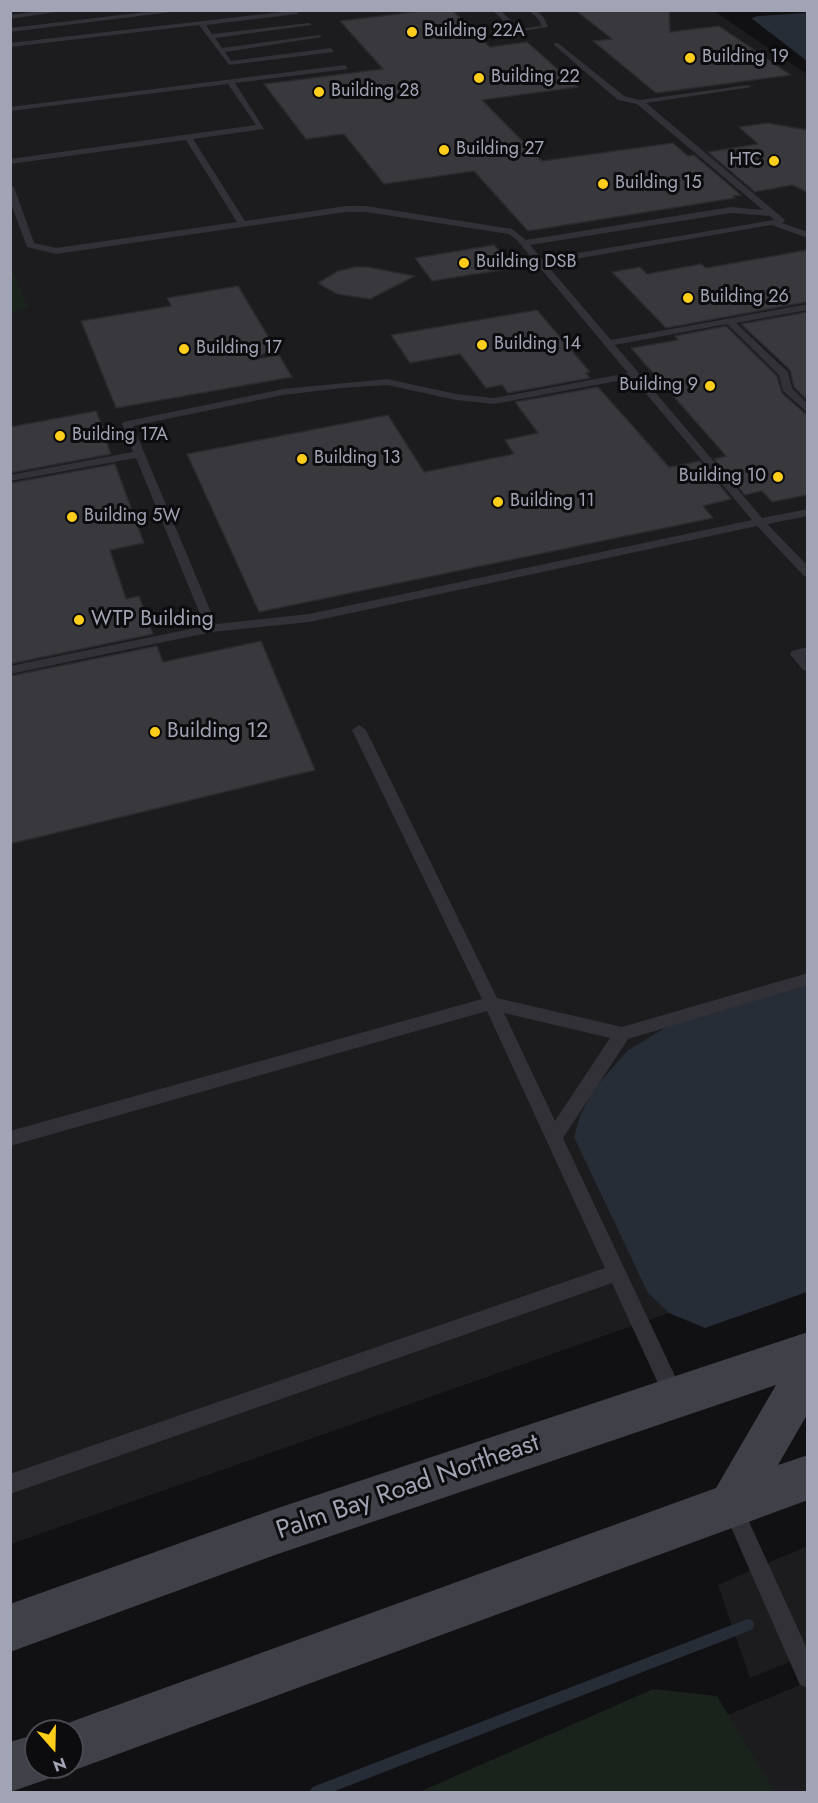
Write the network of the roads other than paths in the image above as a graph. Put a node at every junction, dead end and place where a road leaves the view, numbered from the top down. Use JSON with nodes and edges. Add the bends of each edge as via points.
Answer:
{"nodes":[{"id":1,"x":66,"y":10,"type":"edge"},
{"id":2,"x":185,"y":10,"type":"edge"},
{"id":3,"x":306,"y":10,"type":"edge"},
{"id":4,"x":495,"y":10,"type":"edge"},
{"id":5,"x":532,"y":10,"type":"edge"},
{"id":6,"x":297,"y":11,"type":"edge"},
{"id":7,"x":10,"y":17,"type":"edge"},
{"id":8,"x":201,"y":23,"type":"junction"},
{"id":9,"x":309,"y":25,"type":"junction"},
{"id":10,"x":10,"y":30,"type":"edge"},
{"id":11,"x":210,"y":36,"type":"junction"},
{"id":12,"x":319,"y":37,"type":"junction"},
{"id":13,"x":556,"y":44,"type":"dead end"},
{"id":14,"x":10,"y":45,"type":"edge"},
{"id":15,"x":220,"y":50,"type":"junction"},
{"id":16,"x":331,"y":50,"type":"junction"},
{"id":17,"x":230,"y":81,"type":"junction"},
{"id":18,"x":748,"y":87,"type":"dead end"},
{"id":19,"x":640,"y":102,"type":"junction"},
{"id":20,"x":10,"y":109,"type":"edge"},
{"id":21,"x":188,"y":137,"type":"junction"},
{"id":22,"x":10,"y":162,"type":"edge"},
{"id":23,"x":10,"y":187,"type":"edge"},
{"id":24,"x":772,"y":218,"type":"junction"},
{"id":25,"x":242,"y":223,"type":"junction"},
{"id":26,"x":807,"y":236,"type":"edge"},
{"id":27,"x":524,"y":243,"type":"junction"},
{"id":28,"x":540,"y":262,"type":"junction"},
{"id":29,"x":807,"y":307,"type":"edge"},
{"id":30,"x":729,"y":321,"type":"junction"},
{"id":31,"x":608,"y":343,"type":"junction"},
{"id":32,"x":635,"y":375,"type":"junction"},
{"id":33,"x":807,"y":410,"type":"edge"},
{"id":34,"x":140,"y":454,"type":"junction"},
{"id":35,"x":10,"y":478,"type":"edge"},
{"id":36,"x":807,"y":512,"type":"edge"},
{"id":37,"x":760,"y":523,"type":"junction"},
{"id":38,"x":807,"y":573,"type":"edge"},
{"id":39,"x":212,"y":628,"type":"junction"},
{"id":40,"x":807,"y":651,"type":"edge"},
{"id":41,"x":807,"y":667,"type":"edge"},
{"id":42,"x":10,"y":670,"type":"edge"},
{"id":43,"x":359,"y":730,"type":"dead end"},
{"id":44,"x":807,"y":979,"type":"edge"},
{"id":45,"x":491,"y":1003,"type":"junction"},
{"id":46,"x":622,"y":1034,"type":"junction"},
{"id":47,"x":554,"y":1137,"type":"junction"},
{"id":48,"x":10,"y":1139,"type":"edge"},
{"id":49,"x":617,"y":1273,"type":"junction"},
{"id":50,"x":807,"y":1353,"type":"edge"},
{"id":51,"x":807,"y":1370,"type":"edge"},
{"id":52,"x":675,"y":1398,"type":"junction"},
{"id":53,"x":807,"y":1477,"type":"edge"},
{"id":54,"x":10,"y":1484,"type":"edge"},
{"id":55,"x":731,"y":1506,"type":"junction"},
{"id":56,"x":10,"y":1628,"type":"edge"},
{"id":57,"x":807,"y":1677,"type":"edge"},
{"id":58,"x":84,"y":1742,"type":"edge"}],
"edges":[{"from":1,"to":7,"type":"lane"},
{"from":2,"to":10,"type":"lane"},
{"from":3,"to":6,"type":"lane"},
{"from":4,"to":5,"type":"lane","via":[[518,31],[545,27]]},
{"from":6,"to":8,"type":"lane"},
{"from":6,"to":9,"type":"lane"},
{"from":8,"to":11,"type":"lane"},
{"from":8,"to":14,"type":"lane"},
{"from":9,"to":11,"type":"lane"},
{"from":9,"to":12,"type":"lane"},
{"from":11,"to":15,"type":"lane"},
{"from":12,"to":15,"type":"lane"},
{"from":12,"to":16,"type":"lane"},
{"from":13,"to":19,"type":"lane","via":[[621,98]]},
{"from":15,"to":16,"type":"lane","via":[[229,63]]},
{"from":16,"to":17,"type":"lane","via":[[345,67]]},
{"from":17,"to":20,"type":"lane"},
{"from":17,"to":21,"type":"lane","via":[[261,127]]},
{"from":18,"to":19,"type":"lane"},
{"from":19,"to":24,"type":"lane"},
{"from":21,"to":22,"type":"lane"},
{"from":21,"to":25,"type":"lane"},
{"from":23,"to":25,"type":"lane","via":[[30,245],[56,251]]},
{"from":24,"to":26,"type":"lane"},
{"from":24,"to":27,"type":"lane","via":[[731,210]]},
{"from":24,"to":28,"type":"lane"},
{"from":25,"to":27,"type":"lane","via":[[366,208],[496,228],[512,232]]},
{"from":27,"to":28,"type":"lane"},
{"from":28,"to":31,"type":"lane"},
{"from":29,"to":30,"type":"lane"},
{"from":30,"to":31,"type":"lane"},
{"from":30,"to":33,"type":"lane","via":[[784,374],[787,389]]},
{"from":31,"to":32,"type":"lane"},
{"from":32,"to":34,"type":"lane","via":[[494,400],[456,397],[387,382],[283,392],[127,424]]},
{"from":32,"to":37,"type":"lane"},
{"from":34,"to":35,"type":"lane"},
{"from":34,"to":39,"type":"lane"},
{"from":36,"to":37,"type":"lane"},
{"from":37,"to":38,"type":"lane"},
{"from":37,"to":39,"type":"lane","via":[[309,618]]},
{"from":39,"to":42,"type":"lane"},
{"from":40,"to":41,"type":"lane","via":[[796,654]]},
{"from":43,"to":45,"type":"lane"},
{"from":44,"to":46,"type":"lane"},
{"from":45,"to":46,"type":"lane"},
{"from":45,"to":47,"type":"lane"},
{"from":45,"to":48,"type":"lane"},
{"from":46,"to":47,"type":"lane"},
{"from":47,"to":49,"type":"lane"},
{"from":49,"to":52,"type":"lane"},
{"from":49,"to":54,"type":"lane"},
{"from":50,"to":52,"type":"main road","name":"Palm Bay Road Northeast"},
{"from":51,"to":55,"type":"main road"},
{"from":52,"to":56,"type":"main road","name":"Palm Bay Road Northeast","via":[[275,1532]]},
{"from":53,"to":55,"type":"main road"},
{"from":55,"to":57,"type":"lane"},
{"from":55,"to":58,"type":"main road"}]}
